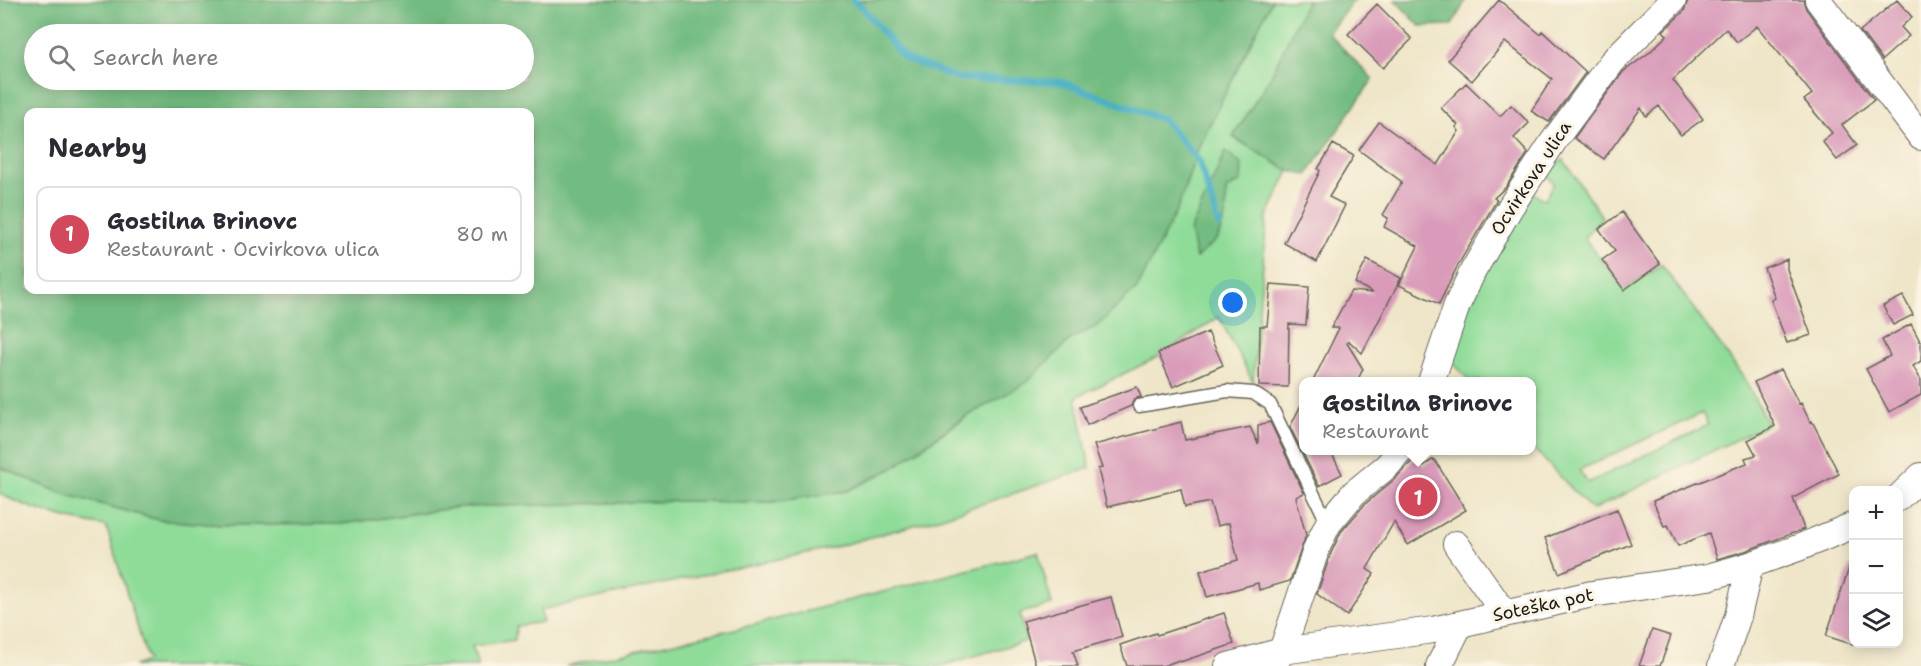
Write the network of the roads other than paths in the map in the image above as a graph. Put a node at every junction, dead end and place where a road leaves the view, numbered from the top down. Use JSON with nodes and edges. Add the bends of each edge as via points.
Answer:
{"nodes":[{"id":1,"x":1672,"y":0,"type":"edge"},
{"id":2,"x":1818,"y":0,"type":"edge"},
{"id":3,"x":1921,"y":136,"type":"edge"},
{"id":4,"x":1432,"y":377,"type":"edge"},
{"id":5,"x":1139,"y":406,"type":"dead end"},
{"id":6,"x":1397,"y":455,"type":"edge"},
{"id":7,"x":1921,"y":476,"type":"edge"},
{"id":8,"x":1903,"y":494,"type":"edge"},
{"id":9,"x":1329,"y":524,"type":"junction"},
{"id":10,"x":1849,"y":527,"type":"edge"},
{"id":11,"x":1456,"y":544,"type":"dead end"},
{"id":12,"x":1750,"y":565,"type":"junction"},
{"id":13,"x":1504,"y":613,"type":"junction"},
{"id":14,"x":1460,"y":624,"type":"junction"},
{"id":15,"x":1278,"y":658,"type":"edge"},
{"id":16,"x":1228,"y":666,"type":"edge"},
{"id":17,"x":1439,"y":666,"type":"edge"},
{"id":18,"x":1721,"y":666,"type":"edge"}],
"edges":[{"from":1,"to":4,"type":"street","name":"Ocvirkova ulica","via":[[1612,62],[1511,206],[1473,271]]},
{"from":2,"to":3,"type":"street"},
{"from":5,"to":9,"type":"lane","via":[[1227,391],[1253,393],[1270,404]]},
{"from":6,"to":9,"type":"street","via":[[1354,493]]},
{"from":7,"to":8,"type":"street"},
{"from":9,"to":15,"type":"street","via":[[1317,547]]},
{"from":10,"to":12,"type":"street","name":"Soteška pot"},
{"from":11,"to":13,"type":"street"},
{"from":12,"to":13,"type":"street","name":"Soteška pot"},
{"from":12,"to":18,"type":"street"},
{"from":13,"to":14,"type":"street","name":"Soteška pot"},
{"from":14,"to":15,"type":"street","name":"Soteška pot"},
{"from":14,"to":17,"type":"street"},
{"from":15,"to":16,"type":"street","name":"Soteška pot"}]}
